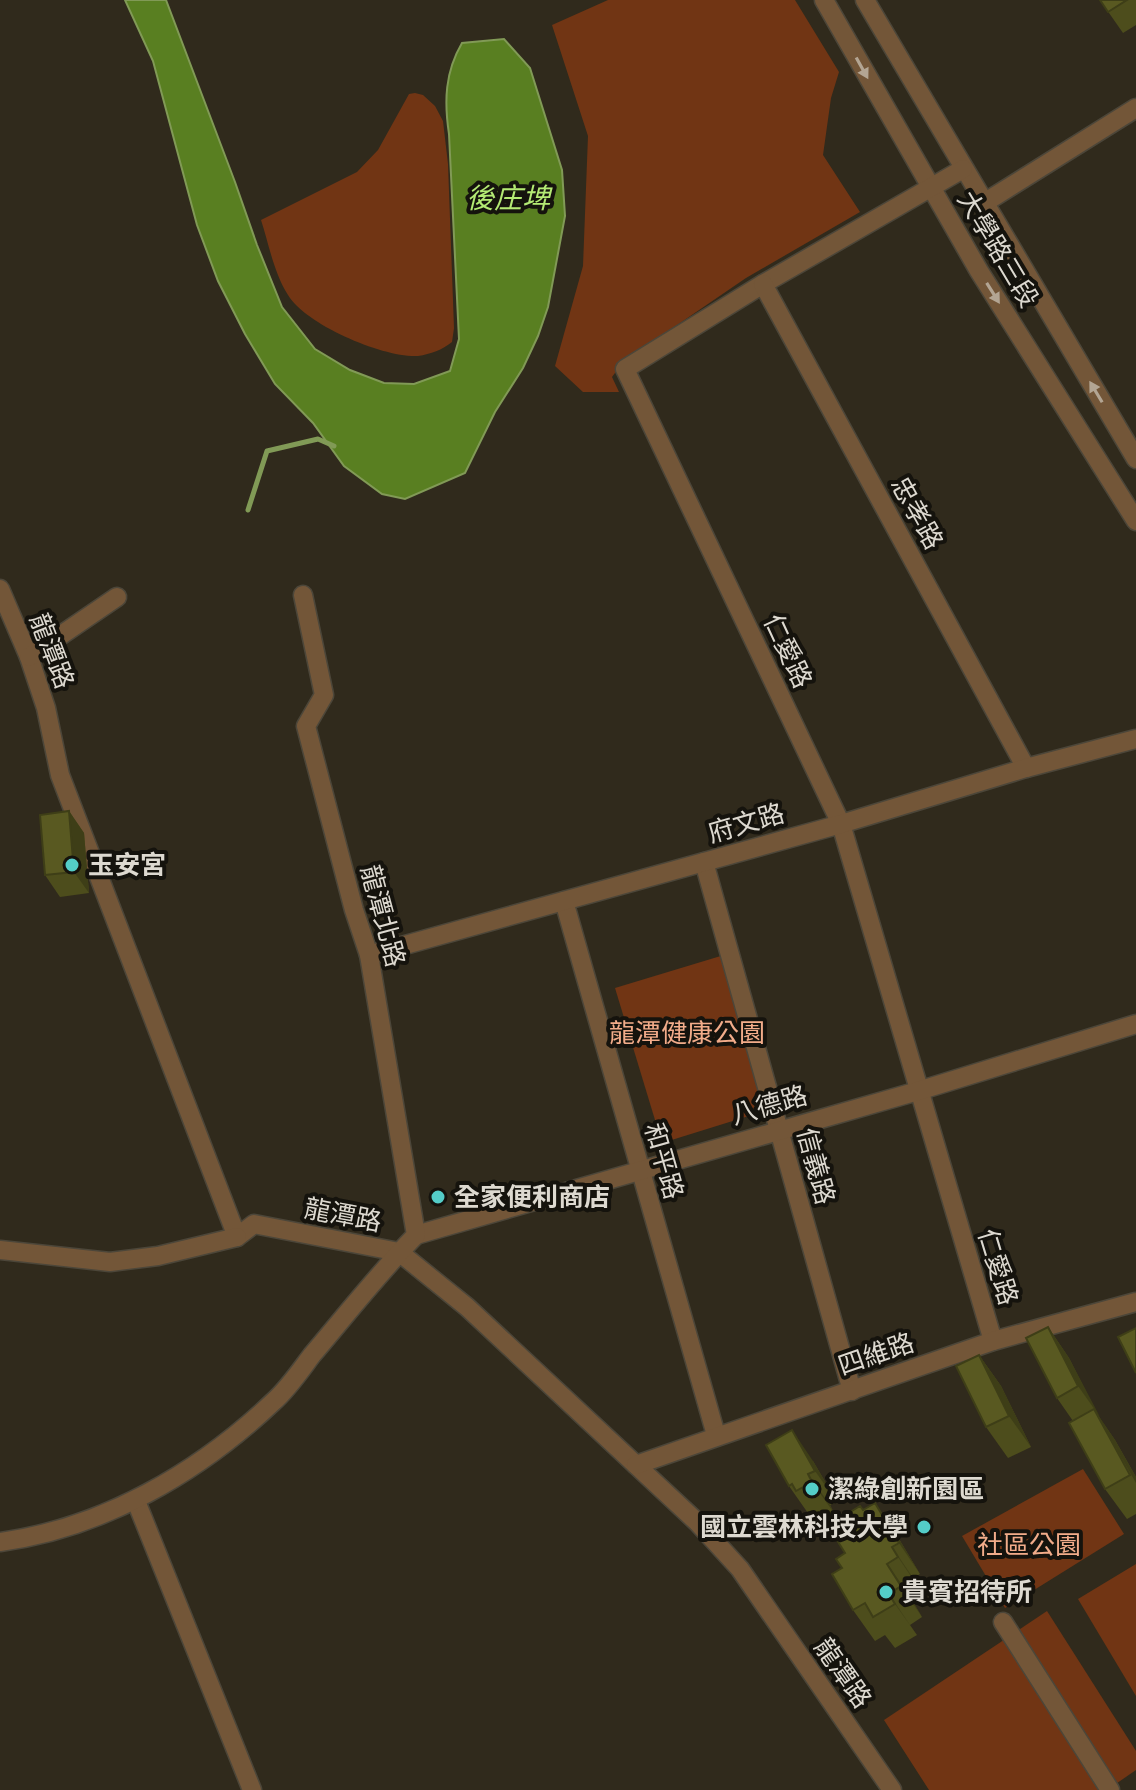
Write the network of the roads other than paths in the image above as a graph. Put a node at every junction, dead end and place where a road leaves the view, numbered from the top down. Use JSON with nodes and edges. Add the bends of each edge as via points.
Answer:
{"nodes":[{"id":1,"x":824,"y":0,"type":"edge"},
{"id":2,"x":865,"y":0,"type":"edge"},
{"id":3,"x":1136,"y":108,"type":"edge"},
{"id":4,"x":963,"y":169,"type":"junction"},
{"id":5,"x":931,"y":188,"type":"junction"},
{"id":6,"x":984,"y":203,"type":"junction"},
{"id":7,"x":763,"y":284,"type":"junction"},
{"id":8,"x":1136,"y":459,"type":"edge"},
{"id":9,"x":1136,"y":521,"type":"edge"},
{"id":10,"x":0,"y":589,"type":"edge"},
{"id":11,"x":303,"y":595,"type":"dead end"},
{"id":12,"x":117,"y":597,"type":"dead end"},
{"id":13,"x":29,"y":657,"type":"junction"},
{"id":14,"x":1136,"y":739,"type":"edge"},
{"id":15,"x":1026,"y":768,"type":"junction"},
{"id":16,"x":841,"y":824,"type":"junction"},
{"id":17,"x":704,"y":862,"type":"junction"},
{"id":18,"x":564,"y":901,"type":"junction"},
{"id":19,"x":369,"y":955,"type":"junction"},
{"id":20,"x":1136,"y":1024,"type":"edge"},
{"id":21,"x":918,"y":1091,"type":"junction"},
{"id":22,"x":779,"y":1129,"type":"junction"},
{"id":23,"x":639,"y":1170,"type":"junction"},
{"id":24,"x":416,"y":1235,"type":"junction"},
{"id":25,"x":237,"y":1237,"type":"junction"},
{"id":26,"x":0,"y":1250,"type":"edge"},
{"id":27,"x":399,"y":1252,"type":"junction"},
{"id":28,"x":1136,"y":1302,"type":"edge"},
{"id":29,"x":993,"y":1341,"type":"junction"},
{"id":30,"x":852,"y":1391,"type":"junction"},
{"id":31,"x":716,"y":1435,"type":"junction"},
{"id":32,"x":636,"y":1465,"type":"junction"},
{"id":33,"x":136,"y":1501,"type":"junction"},
{"id":34,"x":0,"y":1542,"type":"edge"},
{"id":35,"x":1003,"y":1622,"type":"dead end"},
{"id":36,"x":252,"y":1790,"type":"edge"},
{"id":37,"x":892,"y":1790,"type":"edge"},
{"id":38,"x":1110,"y":1790,"type":"edge"}],
"edges":[{"from":1,"to":5,"type":"street","name":"大學路三段","one_way":true},
{"from":2,"to":4,"type":"street","name":"大學路三段"},
{"from":3,"to":6,"type":"street"},
{"from":4,"to":5,"type":"street","name":"仁愛路"},
{"from":4,"to":6,"type":"street","name":"大學路三段"},
{"from":5,"to":7,"type":"street","name":"仁愛路"},
{"from":5,"to":9,"type":"street","name":"大學路三段","one_way":true},
{"from":8,"to":6,"type":"street","name":"大學路三段","one_way":true},
{"from":7,"to":15,"type":"street","name":"忠孝路"},
{"from":7,"to":16,"type":"street","name":"仁愛路","via":[[625,369]]},
{"from":10,"to":13,"type":"street","name":"龍潭路"},
{"from":11,"to":19,"type":"street","name":"龍潭北路","via":[[324,695],[306,726]]},
{"from":12,"to":13,"type":"street"},
{"from":13,"to":25,"type":"street","name":"龍潭路","via":[[60,775]]},
{"from":14,"to":15,"type":"street","name":"府文路"},
{"from":15,"to":16,"type":"street","name":"府文路"},
{"from":16,"to":17,"type":"street","name":"府文路"},
{"from":16,"to":21,"type":"street","name":"仁愛路"},
{"from":17,"to":18,"type":"street","name":"府文路"},
{"from":17,"to":22,"type":"street","name":"信義路"},
{"from":18,"to":19,"type":"street","name":"府文路"},
{"from":18,"to":23,"type":"street","name":"和平路"},
{"from":19,"to":24,"type":"street","name":"龍潭北路"},
{"from":20,"to":21,"type":"street","name":"八德路"},
{"from":21,"to":22,"type":"street","name":"八德路"},
{"from":21,"to":29,"type":"street","name":"仁愛路"},
{"from":22,"to":23,"type":"street","name":"八德路"},
{"from":22,"to":30,"type":"street","name":"信義路"},
{"from":23,"to":24,"type":"street","name":"八德路"},
{"from":23,"to":31,"type":"street","name":"和平路"},
{"from":24,"to":27,"type":"street"},
{"from":25,"to":26,"type":"street","via":[[110,1262]]},
{"from":25,"to":27,"type":"street","name":"龍潭路","via":[[254,1224]]},
{"from":27,"to":32,"type":"street","name":"龍潭路","via":[[467,1307]]},
{"from":27,"to":33,"type":"street","via":[[274,1401],[205,1458]]},
{"from":28,"to":29,"type":"street","name":"四維路"},
{"from":29,"to":30,"type":"street","name":"四維路"},
{"from":30,"to":31,"type":"street","name":"四維路"},
{"from":31,"to":32,"type":"street","name":"四維路"},
{"from":32,"to":37,"type":"street","name":"龍潭路","via":[[740,1569]]},
{"from":33,"to":34,"type":"street"},
{"from":33,"to":36,"type":"street"},
{"from":35,"to":38,"type":"street"}]}
